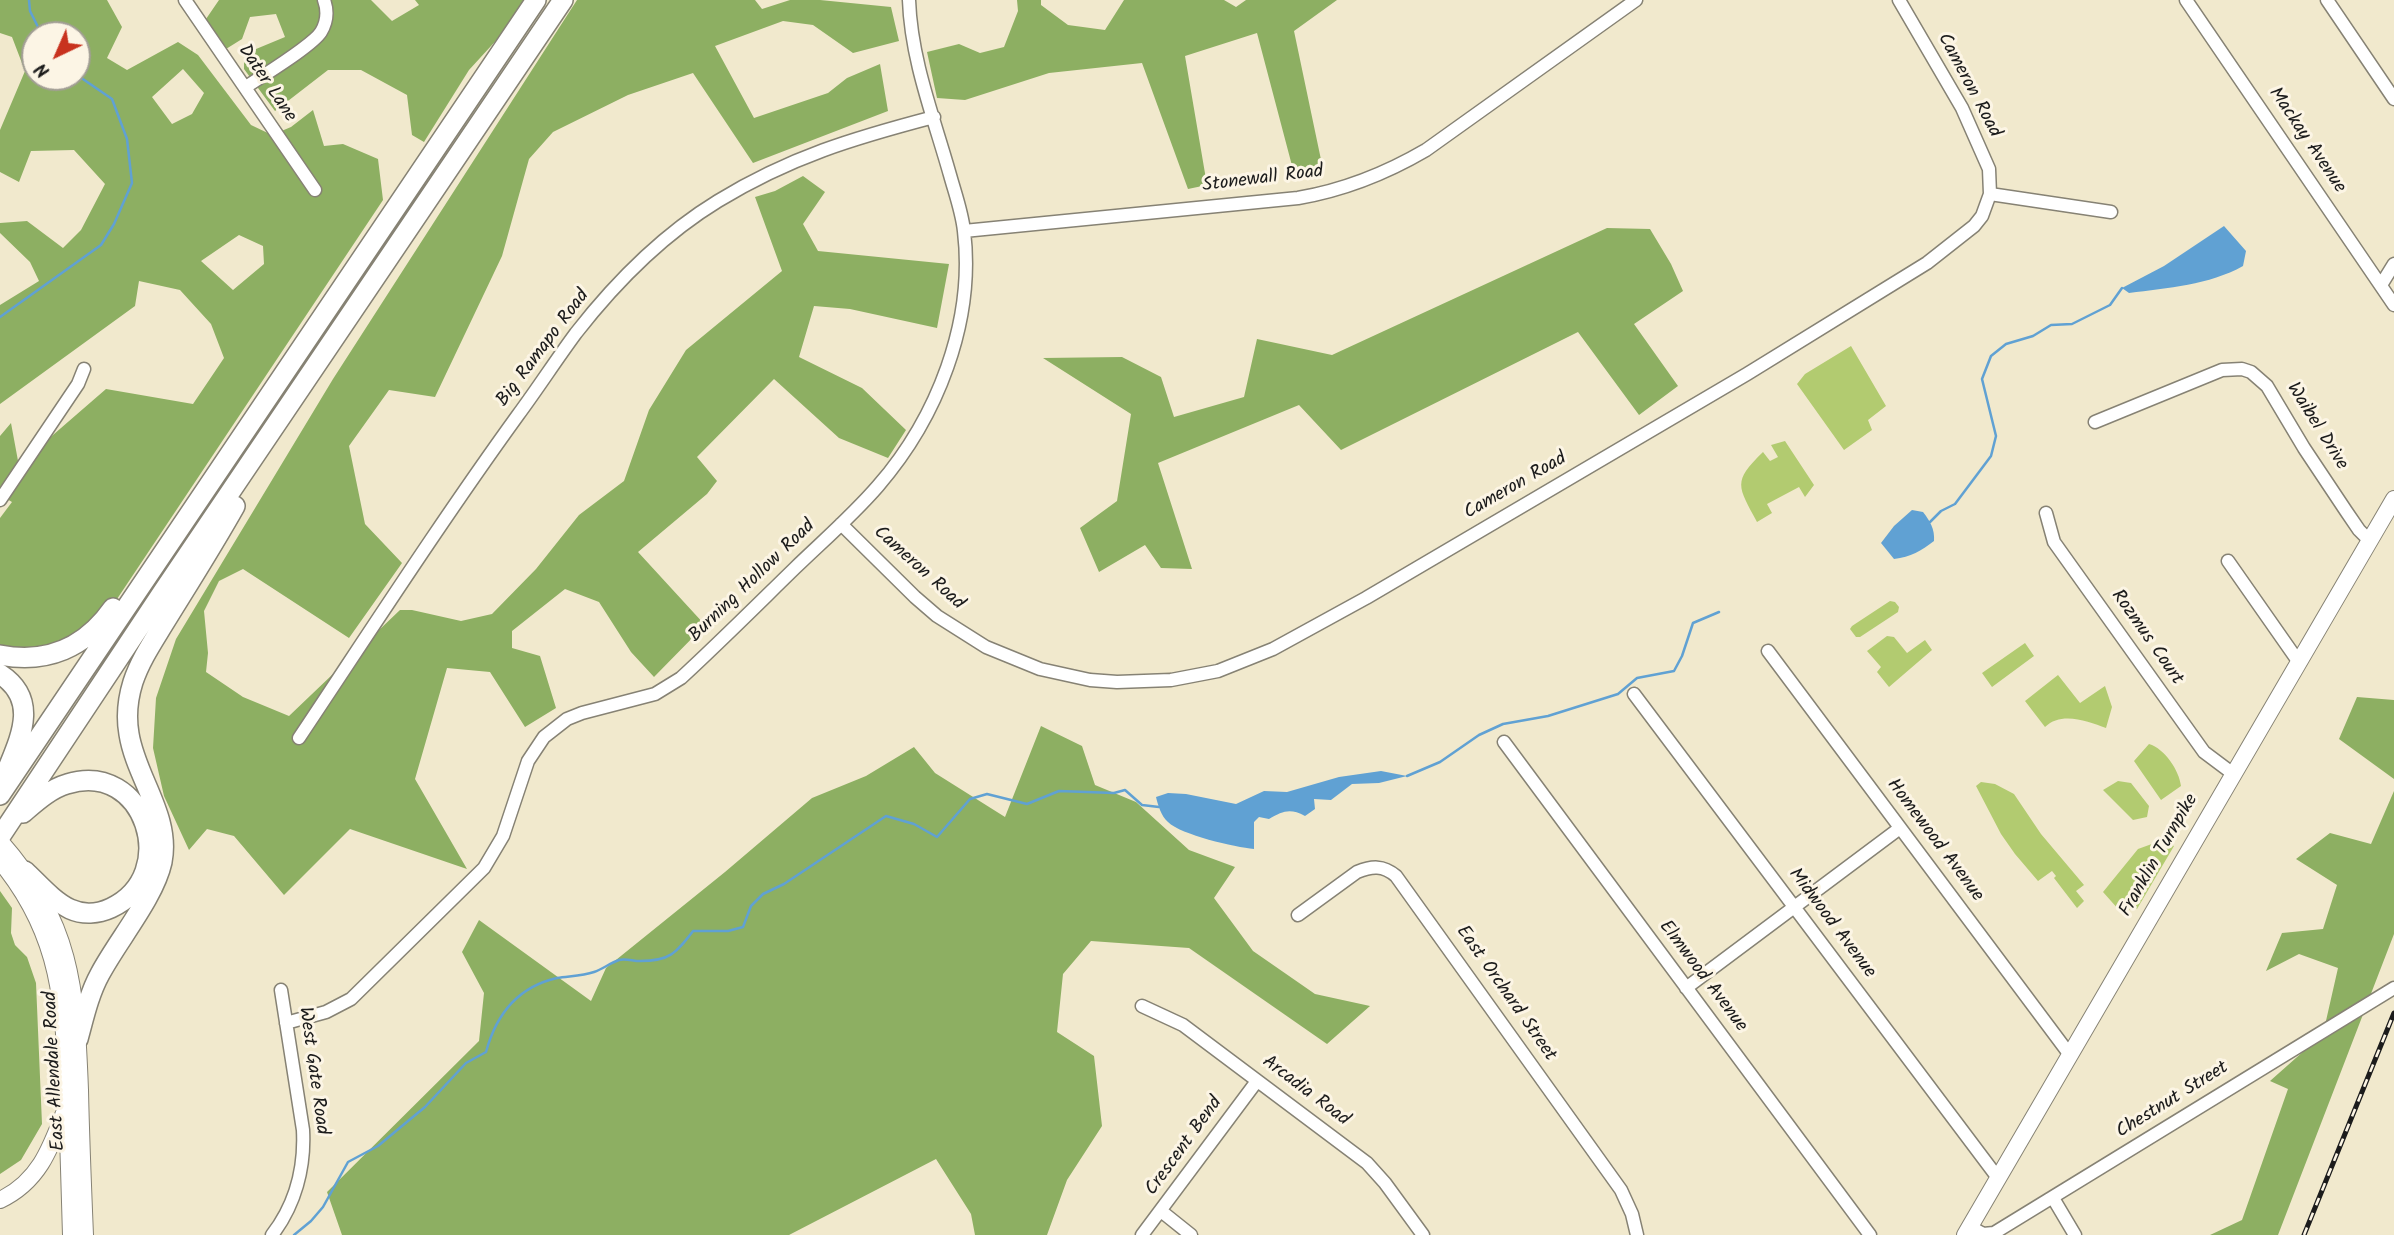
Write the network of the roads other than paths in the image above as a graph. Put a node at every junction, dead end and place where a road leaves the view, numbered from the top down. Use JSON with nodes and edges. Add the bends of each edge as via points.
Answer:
{"nodes":[{"id":1,"x":185,"y":0,"type":"edge"},
{"id":2,"x":324,"y":0,"type":"edge"},
{"id":3,"x":536,"y":0,"type":"edge"},
{"id":4,"x":563,"y":0,"type":"edge"},
{"id":5,"x":909,"y":0,"type":"edge"},
{"id":6,"x":1636,"y":0,"type":"edge"},
{"id":7,"x":1899,"y":0,"type":"edge"},
{"id":8,"x":2186,"y":0,"type":"edge"},
{"id":9,"x":2328,"y":0,"type":"edge"},
{"id":10,"x":246,"y":87,"type":"junction"},
{"id":11,"x":2394,"y":99,"type":"edge"},
{"id":12,"x":934,"y":117,"type":"junction"},
{"id":13,"x":315,"y":190,"type":"dead end"},
{"id":14,"x":1990,"y":194,"type":"junction"},
{"id":15,"x":2111,"y":212,"type":"dead end"},
{"id":16,"x":964,"y":231,"type":"junction"},
{"id":17,"x":2394,"y":264,"type":"edge"},
{"id":18,"x":2381,"y":285,"type":"junction"},
{"id":19,"x":2394,"y":305,"type":"edge"},
{"id":20,"x":84,"y":369,"type":"dead end"},
{"id":21,"x":298,"y":391,"type":"junction"},
{"id":22,"x":2095,"y":422,"type":"dead end"},
{"id":23,"x":2394,"y":499,"type":"edge"},
{"id":24,"x":0,"y":500,"type":"edge"},
{"id":25,"x":2046,"y":513,"type":"dead end"},
{"id":26,"x":841,"y":524,"type":"junction"},
{"id":27,"x":175,"y":537,"type":"junction"},
{"id":28,"x":2370,"y":540,"type":"junction"},
{"id":29,"x":2228,"y":561,"type":"dead end"},
{"id":30,"x":1768,"y":651,"type":"dead end"},
{"id":31,"x":0,"y":655,"type":"edge"},
{"id":32,"x":2298,"y":661,"type":"junction"},
{"id":33,"x":0,"y":674,"type":"edge"},
{"id":34,"x":1634,"y":694,"type":"dead end"},
{"id":35,"x":299,"y":738,"type":"dead end"},
{"id":36,"x":1504,"y":742,"type":"dead end"},
{"id":37,"x":2232,"y":774,"type":"junction"},
{"id":38,"x":0,"y":786,"type":"edge"},
{"id":39,"x":0,"y":795,"type":"edge"},
{"id":40,"x":1900,"y":828,"type":"junction"},
{"id":41,"x":3,"y":834,"type":"edge"},
{"id":42,"x":0,"y":861,"type":"edge"},
{"id":43,"x":25,"y":872,"type":"junction"},
{"id":44,"x":1794,"y":907,"type":"junction"},
{"id":45,"x":1298,"y":915,"type":"dead end"},
{"id":46,"x":1686,"y":988,"type":"junction"},
{"id":47,"x":2394,"y":988,"type":"edge"},
{"id":48,"x":281,"y":990,"type":"dead end"},
{"id":49,"x":1142,"y":1006,"type":"dead end"},
{"id":50,"x":286,"y":1023,"type":"junction"},
{"id":51,"x":78,"y":1039,"type":"junction"},
{"id":52,"x":2070,"y":1055,"type":"junction"},
{"id":53,"x":1257,"y":1081,"type":"junction"},
{"id":54,"x":67,"y":1104,"type":"junction"},
{"id":55,"x":1998,"y":1178,"type":"junction"},
{"id":56,"x":2053,"y":1198,"type":"junction"},
{"id":57,"x":0,"y":1200,"type":"edge"},
{"id":58,"x":1161,"y":1211,"type":"junction"},
{"id":59,"x":1967,"y":1231,"type":"edge"},
{"id":60,"x":71,"y":1235,"type":"edge"},
{"id":61,"x":85,"y":1235,"type":"edge"},
{"id":62,"x":272,"y":1235,"type":"edge"},
{"id":63,"x":1142,"y":1235,"type":"edge"},
{"id":64,"x":1191,"y":1235,"type":"edge"},
{"id":65,"x":1423,"y":1235,"type":"edge"},
{"id":66,"x":1637,"y":1235,"type":"edge"},
{"id":67,"x":1870,"y":1235,"type":"edge"},
{"id":68,"x":2075,"y":1235,"type":"edge"}],
"edges":[{"from":1,"to":10,"type":"street","name":"Dater Lane"},
{"from":2,"to":10,"type":"street","via":[[327,14],[315,38]]},
{"from":3,"to":27,"type":"highway"},
{"from":4,"to":21,"type":"highway"},
{"from":5,"to":12,"type":"street","name":"Burning Hollow Road","via":[[915,52]]},
{"from":6,"to":16,"type":"street","name":"Stonewall Road","via":[[1426,150],[1349,186],[1298,198]]},
{"from":7,"to":14,"type":"street","name":"Cameron Road","via":[[1977,139],[1989,169]]},
{"from":8,"to":18,"type":"street","name":"Mackay Avenue"},
{"from":9,"to":11,"type":"street"},
{"from":10,"to":13,"type":"street","name":"Dater Lane"},
{"from":12,"to":16,"type":"street","name":"Burning Hollow Road"},
{"from":12,"to":35,"type":"street","name":"Big Ramapo Road","via":[[795,159],[717,202],[639,264],[575,334]]},
{"from":14,"to":15,"type":"street"},
{"from":14,"to":26,"type":"street","name":"Cameron Road","via":[[1974,226],[1894,284],[1375,593],[1273,649],[1218,671],[1171,680],[1117,682],[1062,674],[1007,656],[937,616]]},
{"from":16,"to":26,"type":"street","name":"Burning Hollow Road","via":[[963,299],[940,384],[898,461]]},
{"from":17,"to":18,"type":"street"},
{"from":18,"to":19,"type":"street","name":"Mackay Avenue"},
{"from":20,"to":24,"type":"street"},
{"from":21,"to":41,"type":"highway"},
{"from":21,"to":51,"type":"highway","via":[[133,683],[129,732],[160,818],[163,856],[154,884],[96,982]]},
{"from":22,"to":28,"type":"street","name":"Waibel Drive","via":[[2222,370],[2251,372],[2267,386],[2346,511]]},
{"from":23,"to":28,"type":"main road","name":"Franklin Turnpike"},
{"from":25,"to":37,"type":"street","name":"Rozmus Court","via":[[2054,542],[2179,719],[2204,752]]},
{"from":26,"to":50,"type":"street","name":"Burning Hollow Road","via":[[669,687],[645,698],[582,713],[554,727],[528,761],[503,836],[478,875],[351,999],[326,1012]]},
{"from":27,"to":31,"type":"highway","via":[[82,642],[48,656]]},
{"from":27,"to":39,"type":"highway"},
{"from":28,"to":32,"type":"main road","name":"Franklin Turnpike"},
{"from":29,"to":32,"type":"street"},
{"from":30,"to":40,"type":"street","name":"Homewood Avenue"},
{"from":32,"to":37,"type":"main road","name":"Franklin Turnpike"},
{"from":33,"to":38,"type":"highway","via":[[16,689],[24,713]]},
{"from":34,"to":44,"type":"street","name":"Midwood Avenue"},
{"from":36,"to":46,"type":"street","name":"Elmwood Avenue"},
{"from":37,"to":52,"type":"main road","name":"Franklin Turnpike"},
{"from":40,"to":44,"type":"street"},
{"from":40,"to":52,"type":"street","name":"Homewood Avenue"},
{"from":41,"to":43,"type":"main road","name":"East Allendale Road"},
{"from":41,"to":43,"type":"highway","via":[[54,790],[85,781],[122,792],[144,817],[150,841],[146,866],[131,894],[114,907],[91,913],[69,908]]},
{"from":42,"to":54,"type":"main road","name":"East Allendale Road","via":[[31,906],[52,955],[63,1006]]},
{"from":43,"to":51,"type":"main road","name":"East Allendale Road","via":[[65,951],[74,987]]},
{"from":44,"to":46,"type":"street"},
{"from":44,"to":55,"type":"street","name":"Midwood Avenue"},
{"from":45,"to":66,"type":"street","name":"East Orchard Street","via":[[1357,872],[1379,867],[1396,876],[1621,1190]]},
{"from":46,"to":67,"type":"street","name":"Elmwood Avenue"},
{"from":47,"to":56,"type":"street","name":"Chestnut Street"},
{"from":48,"to":50,"type":"street","name":"West Gate Road"},
{"from":49,"to":53,"type":"street","name":"Arcadia Road","via":[[1183,1025]]},
{"from":50,"to":62,"type":"street","name":"West Gate Road","via":[[304,1151],[295,1192]]},
{"from":51,"to":61,"type":"main road","name":"East Allendale Road"},
{"from":52,"to":55,"type":"main road","name":"Franklin Turnpike"},
{"from":53,"to":58,"type":"street","name":"Crescent Bend"},
{"from":53,"to":65,"type":"street","name":"Arcadia Road","via":[[1367,1163]]},
{"from":54,"to":57,"type":"main road","via":[[41,1166],[27,1183]]},
{"from":54,"to":60,"type":"main road","name":"East Allendale Road"},
{"from":55,"to":59,"type":"main road","name":"Franklin Turnpike"},
{"from":56,"to":59,"type":"street","name":"Chestnut Street","via":[[1994,1233]]},
{"from":56,"to":68,"type":"street"},
{"from":58,"to":63,"type":"street","name":"Crescent Bend"},
{"from":58,"to":64,"type":"street"}]}
